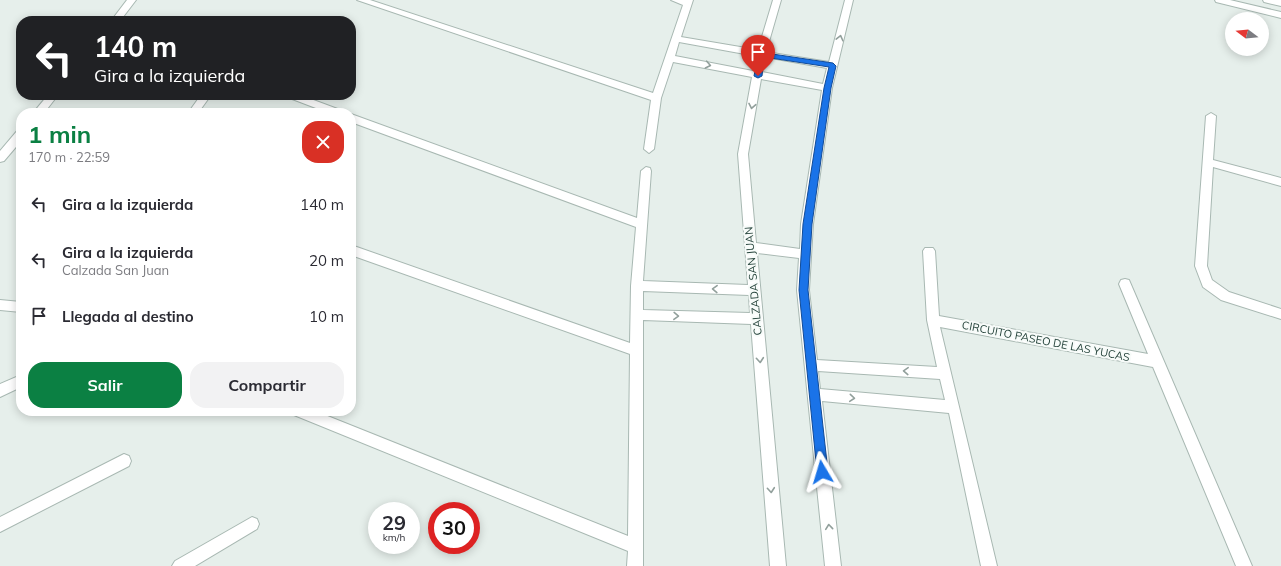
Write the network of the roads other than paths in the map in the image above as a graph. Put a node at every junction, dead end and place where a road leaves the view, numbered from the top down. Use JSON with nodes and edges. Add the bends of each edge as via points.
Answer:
{"nodes":[{"id":1,"x":132,"y":0,"type":"edge"},
{"id":2,"x":363,"y":0,"type":"edge"},
{"id":3,"x":675,"y":0,"type":"edge"},
{"id":4,"x":777,"y":0,"type":"edge"},
{"id":5,"x":849,"y":0,"type":"edge"},
{"id":6,"x":1219,"y":0,"type":"edge"},
{"id":7,"x":1267,"y":0,"type":"edge"},
{"id":8,"x":688,"y":2,"type":"edge"},
{"id":9,"x":1281,"y":3,"type":"edge"},
{"id":10,"x":1281,"y":15,"type":"edge"},
{"id":11,"x":119,"y":16,"type":"edge"},
{"id":12,"x":676,"y":39,"type":"junction"},
{"id":13,"x":761,"y":54,"type":"junction"},
{"id":14,"x":670,"y":58,"type":"junction"},
{"id":15,"x":833,"y":66,"type":"junction"},
{"id":16,"x":758,"y":76,"type":"junction"},
{"id":17,"x":827,"y":88,"type":"junction"},
{"id":18,"x":656,"y":98,"type":"junction"},
{"id":19,"x":49,"y":100,"type":"edge"},
{"id":20,"x":202,"y":100,"type":"edge"},
{"id":21,"x":304,"y":100,"type":"edge"},
{"id":22,"x":42,"y":108,"type":"edge"},
{"id":23,"x":196,"y":108,"type":"edge"},
{"id":24,"x":325,"y":108,"type":"edge"},
{"id":25,"x":1211,"y":116,"type":"dead end"},
{"id":26,"x":356,"y":120,"type":"edge"},
{"id":27,"x":16,"y":140,"type":"edge"},
{"id":28,"x":649,"y":149,"type":"dead end"},
{"id":29,"x":0,"y":158,"type":"edge"},
{"id":30,"x":1208,"y":162,"type":"junction"},
{"id":31,"x":646,"y":171,"type":"dead end"},
{"id":32,"x":1281,"y":182,"type":"edge"},
{"id":33,"x":643,"y":225,"type":"junction"},
{"id":34,"x":750,"y":247,"type":"junction"},
{"id":35,"x":929,"y":251,"type":"dead end"},
{"id":36,"x":356,"y":252,"type":"edge"},
{"id":37,"x":805,"y":254,"type":"junction"},
{"id":38,"x":1125,"y":284,"type":"dead end"},
{"id":39,"x":637,"y":286,"type":"junction"},
{"id":40,"x":754,"y":290,"type":"junction"},
{"id":41,"x":0,"y":306,"type":"edge"},
{"id":42,"x":16,"y":307,"type":"edge"},
{"id":43,"x":1281,"y":314,"type":"edge"},
{"id":44,"x":637,"y":315,"type":"junction"},
{"id":45,"x":756,"y":319,"type":"junction"},
{"id":46,"x":933,"y":320,"type":"junction"},
{"id":47,"x":637,"y":351,"type":"junction"},
{"id":48,"x":1159,"y":362,"type":"junction"},
{"id":49,"x":810,"y":365,"type":"junction"},
{"id":50,"x":945,"y":372,"type":"junction"},
{"id":51,"x":16,"y":383,"type":"edge"},
{"id":52,"x":0,"y":391,"type":"edge"},
{"id":53,"x":814,"y":394,"type":"junction"},
{"id":54,"x":954,"y":407,"type":"junction"},
{"id":55,"x":311,"y":416,"type":"edge"},
{"id":56,"x":124,"y":461,"type":"dead end"},
{"id":57,"x":252,"y":524,"type":"dead end"},
{"id":58,"x":0,"y":525,"type":"edge"},
{"id":59,"x":635,"y":546,"type":"junction"},
{"id":60,"x":180,"y":566,"type":"edge"},
{"id":61,"x":635,"y":566,"type":"edge"},
{"id":62,"x":778,"y":566,"type":"edge"},
{"id":63,"x":833,"y":566,"type":"edge"},
{"id":64,"x":989,"y":566,"type":"edge"},
{"id":65,"x":1244,"y":566,"type":"edge"}],
"edges":[{"from":1,"to":11,"type":"street"},
{"from":2,"to":18,"type":"street"},
{"from":3,"to":8,"type":"street"},
{"from":4,"to":13,"type":"street","name":"CALZADA SAN JUAN"},
{"from":15,"to":5,"type":"street","one_way":true},
{"from":6,"to":10,"type":"street"},
{"from":7,"to":9,"type":"street"},
{"from":8,"to":12,"type":"street"},
{"from":12,"to":13,"type":"street"},
{"from":12,"to":14,"type":"street"},
{"from":13,"to":15,"type":"street"},
{"from":13,"to":16,"type":"street","name":"CALZADA SAN JUAN"},
{"from":14,"to":16,"type":"street","one_way":true},
{"from":14,"to":18,"type":"street"},
{"from":15,"to":17,"type":"street"},
{"from":16,"to":17,"type":"street"},
{"from":16,"to":34,"type":"street","name":"CALZADA SAN JUAN","one_way":true,"via":[[743,154]]},
{"from":17,"to":37,"type":"street"},
{"from":18,"to":28,"type":"street"},
{"from":19,"to":22,"type":"street"},
{"from":20,"to":23,"type":"street"},
{"from":21,"to":24,"type":"street"},
{"from":25,"to":30,"type":"street"},
{"from":26,"to":33,"type":"street"},
{"from":27,"to":29,"type":"street"},
{"from":30,"to":32,"type":"street"},
{"from":30,"to":43,"type":"street","via":[[1201,266],[1207,283],[1226,296]]},
{"from":31,"to":33,"type":"street"},
{"from":33,"to":39,"type":"street"},
{"from":34,"to":37,"type":"street"},
{"from":34,"to":40,"type":"street","name":"CALZADA SAN JUAN"},
{"from":35,"to":46,"type":"street"},
{"from":36,"to":47,"type":"street"},
{"from":37,"to":49,"type":"street","via":[[803,290]]},
{"from":38,"to":48,"type":"street"},
{"from":40,"to":39,"type":"street","one_way":true},
{"from":39,"to":44,"type":"street"},
{"from":40,"to":45,"type":"street","name":"CALZADA SAN JUAN"},
{"from":41,"to":42,"type":"street"},
{"from":44,"to":45,"type":"street","one_way":true},
{"from":44,"to":47,"type":"street"},
{"from":45,"to":62,"type":"street","name":"CALZADA SAN JUAN","one_way":true},
{"from":46,"to":48,"type":"street","name":"CIRCUITO PASEO DE LAS YUCAS"},
{"from":46,"to":50,"type":"street"},
{"from":47,"to":59,"type":"street"},
{"from":48,"to":65,"type":"street"},
{"from":50,"to":49,"type":"street","one_way":true},
{"from":49,"to":53,"type":"street"},
{"from":50,"to":54,"type":"street"},
{"from":51,"to":52,"type":"street"},
{"from":53,"to":54,"type":"street","one_way":true},
{"from":63,"to":53,"type":"street","one_way":true},
{"from":54,"to":64,"type":"street"},
{"from":55,"to":59,"type":"street"},
{"from":56,"to":58,"type":"street"},
{"from":57,"to":60,"type":"street"},
{"from":59,"to":61,"type":"street"}]}
